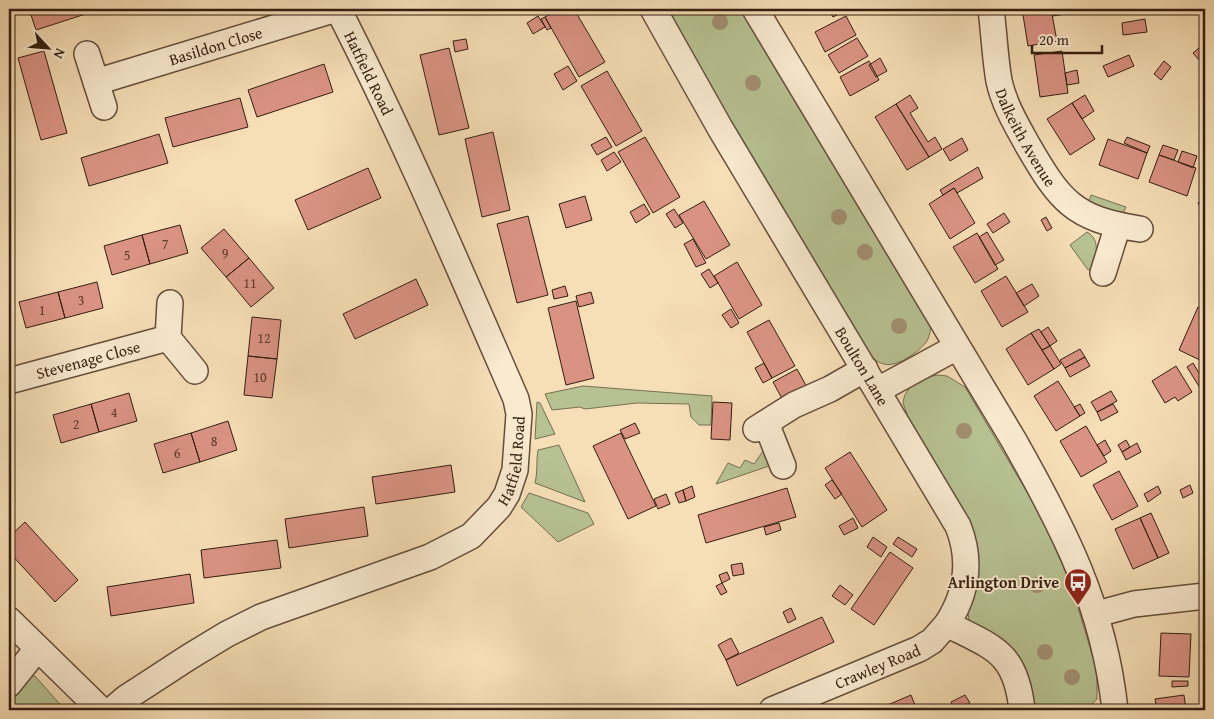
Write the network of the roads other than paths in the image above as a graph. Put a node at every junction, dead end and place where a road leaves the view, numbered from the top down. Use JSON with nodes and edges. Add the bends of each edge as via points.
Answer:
{"nodes":[{"id":1,"x":337,"y":9,"type":"edge"},
{"id":2,"x":652,"y":9,"type":"edge"},
{"id":3,"x":755,"y":9,"type":"edge"},
{"id":4,"x":991,"y":9,"type":"edge"},
{"id":5,"x":87,"y":54,"type":"dead end"},
{"id":6,"x":96,"y":82,"type":"junction"},
{"id":7,"x":104,"y":107,"type":"dead end"},
{"id":8,"x":1103,"y":273,"type":"dead end"},
{"id":9,"x":170,"y":303,"type":"dead end"},
{"id":10,"x":168,"y":338,"type":"junction"},
{"id":11,"x":957,"y":347,"type":"junction"},
{"id":12,"x":865,"y":369,"type":"junction"},
{"id":13,"x":195,"y":371,"type":"dead end"},
{"id":14,"x":9,"y":381,"type":"edge"},
{"id":15,"x":878,"y":390,"type":"junction"},
{"id":16,"x":783,"y":466,"type":"dead end"},
{"id":17,"x":1205,"y":596,"type":"edge"},
{"id":18,"x":1097,"y":614,"type":"junction"},
{"id":19,"x":9,"y":620,"type":"edge"},
{"id":20,"x":947,"y":624,"type":"junction"},
{"id":21,"x":37,"y":649,"type":"junction"},
{"id":22,"x":9,"y":684,"type":"edge"},
{"id":23,"x":101,"y":710,"type":"edge"},
{"id":24,"x":112,"y":710,"type":"edge"},
{"id":25,"x":772,"y":710,"type":"edge"},
{"id":26,"x":1022,"y":710,"type":"edge"},
{"id":27,"x":1115,"y":710,"type":"edge"}],
"edges":[{"from":1,"to":6,"type":"street","name":"Basildon Close"},
{"from":1,"to":24,"type":"street","name":"Hatfield Road","via":[[406,151],[516,400],[519,414],[515,470],[500,507],[471,536],[430,557],[261,617],[227,634]]},
{"from":2,"to":12,"type":"street","name":"Boulton Lane"},
{"from":3,"to":11,"type":"street"},
{"from":4,"to":8,"type":"street","name":"Dalkeith Avenue","via":[[999,81],[1006,105],[1050,184],[1076,209],[1094,219],[1129,227]]},
{"from":5,"to":6,"type":"street"},
{"from":6,"to":7,"type":"street"},
{"from":9,"to":10,"type":"street"},
{"from":10,"to":13,"type":"street"},
{"from":10,"to":14,"type":"street","name":"Stevenage Close"},
{"from":11,"to":15,"type":"street"},
{"from":11,"to":18,"type":"street","via":[[1051,509]]},
{"from":12,"to":15,"type":"street","name":"Boulton Lane"},
{"from":12,"to":16,"type":"street","via":[[794,405],[761,426]]},
{"from":15,"to":20,"type":"street","name":"Boulton Lane","via":[[964,540],[968,570],[959,601]]},
{"from":17,"to":18,"type":"street","via":[[1134,604]]},
{"from":18,"to":27,"type":"street"},
{"from":19,"to":21,"type":"street"},
{"from":20,"to":25,"type":"street","name":"Crawley Road","via":[[932,641],[919,649]]},
{"from":20,"to":26,"type":"street","via":[[992,647],[1012,667]]},
{"from":21,"to":22,"type":"street"},
{"from":21,"to":23,"type":"street"}]}
